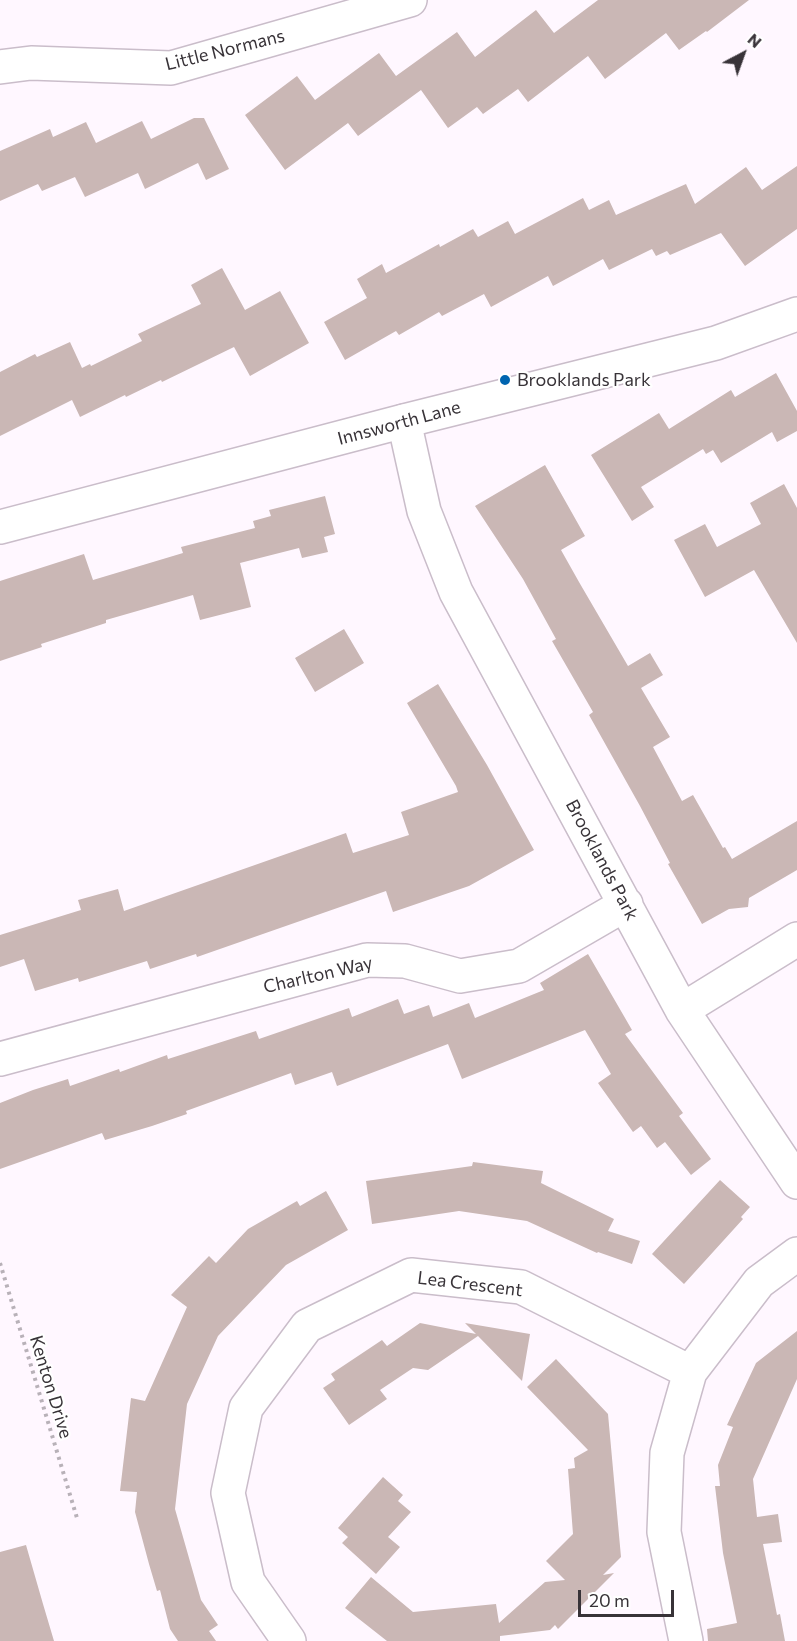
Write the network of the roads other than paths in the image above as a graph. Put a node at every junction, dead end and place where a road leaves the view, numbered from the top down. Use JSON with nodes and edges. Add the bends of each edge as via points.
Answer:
{"nodes":[{"id":1,"x":410,"y":0,"type":"edge"},
{"id":2,"x":355,"y":7,"type":"edge"},
{"id":3,"x":0,"y":67,"type":"edge"},
{"id":4,"x":794,"y":323,"type":"edge"},
{"id":5,"x":404,"y":421,"type":"junction"},
{"id":6,"x":0,"y":527,"type":"edge"},
{"id":7,"x":626,"y":904,"type":"junction"},
{"id":8,"x":797,"y":939,"type":"edge"},
{"id":9,"x":682,"y":1010,"type":"junction"},
{"id":10,"x":2,"y":1050,"type":"edge"},
{"id":11,"x":797,"y":1182,"type":"edge"},
{"id":12,"x":797,"y":1254,"type":"edge"},
{"id":13,"x":690,"y":1372,"type":"junction"},
{"id":14,"x":289,"y":1641,"type":"edge"},
{"id":15,"x":686,"y":1641,"type":"edge"}],
"edges":[{"from":1,"to":2,"type":"street","name":"Little Normans"},
{"from":2,"to":3,"type":"street","name":"Little Normans","via":[[171,68],[31,63]]},
{"from":4,"to":5,"type":"street","name":"Innsworth Lane"},
{"from":5,"to":6,"type":"street","name":"Innsworth Lane"},
{"from":5,"to":7,"type":"street","name":"Brooklands Park","via":[[424,511],[456,592]]},
{"from":7,"to":9,"type":"street","name":"Brooklands Park"},
{"from":7,"to":10,"type":"street","name":"Charlton Way","via":[[519,966],[460,976],[405,961],[367,960]]},
{"from":8,"to":9,"type":"street"},
{"from":9,"to":11,"type":"street","name":"Brooklands Park"},
{"from":12,"to":13,"type":"street","via":[[759,1282]]},
{"from":13,"to":14,"type":"street","name":"Lea Crescent","via":[[520,1287],[411,1275],[308,1326],[246,1408],[228,1493],[248,1582]]},
{"from":13,"to":15,"type":"street","via":[[666,1453],[664,1532]]}]}
